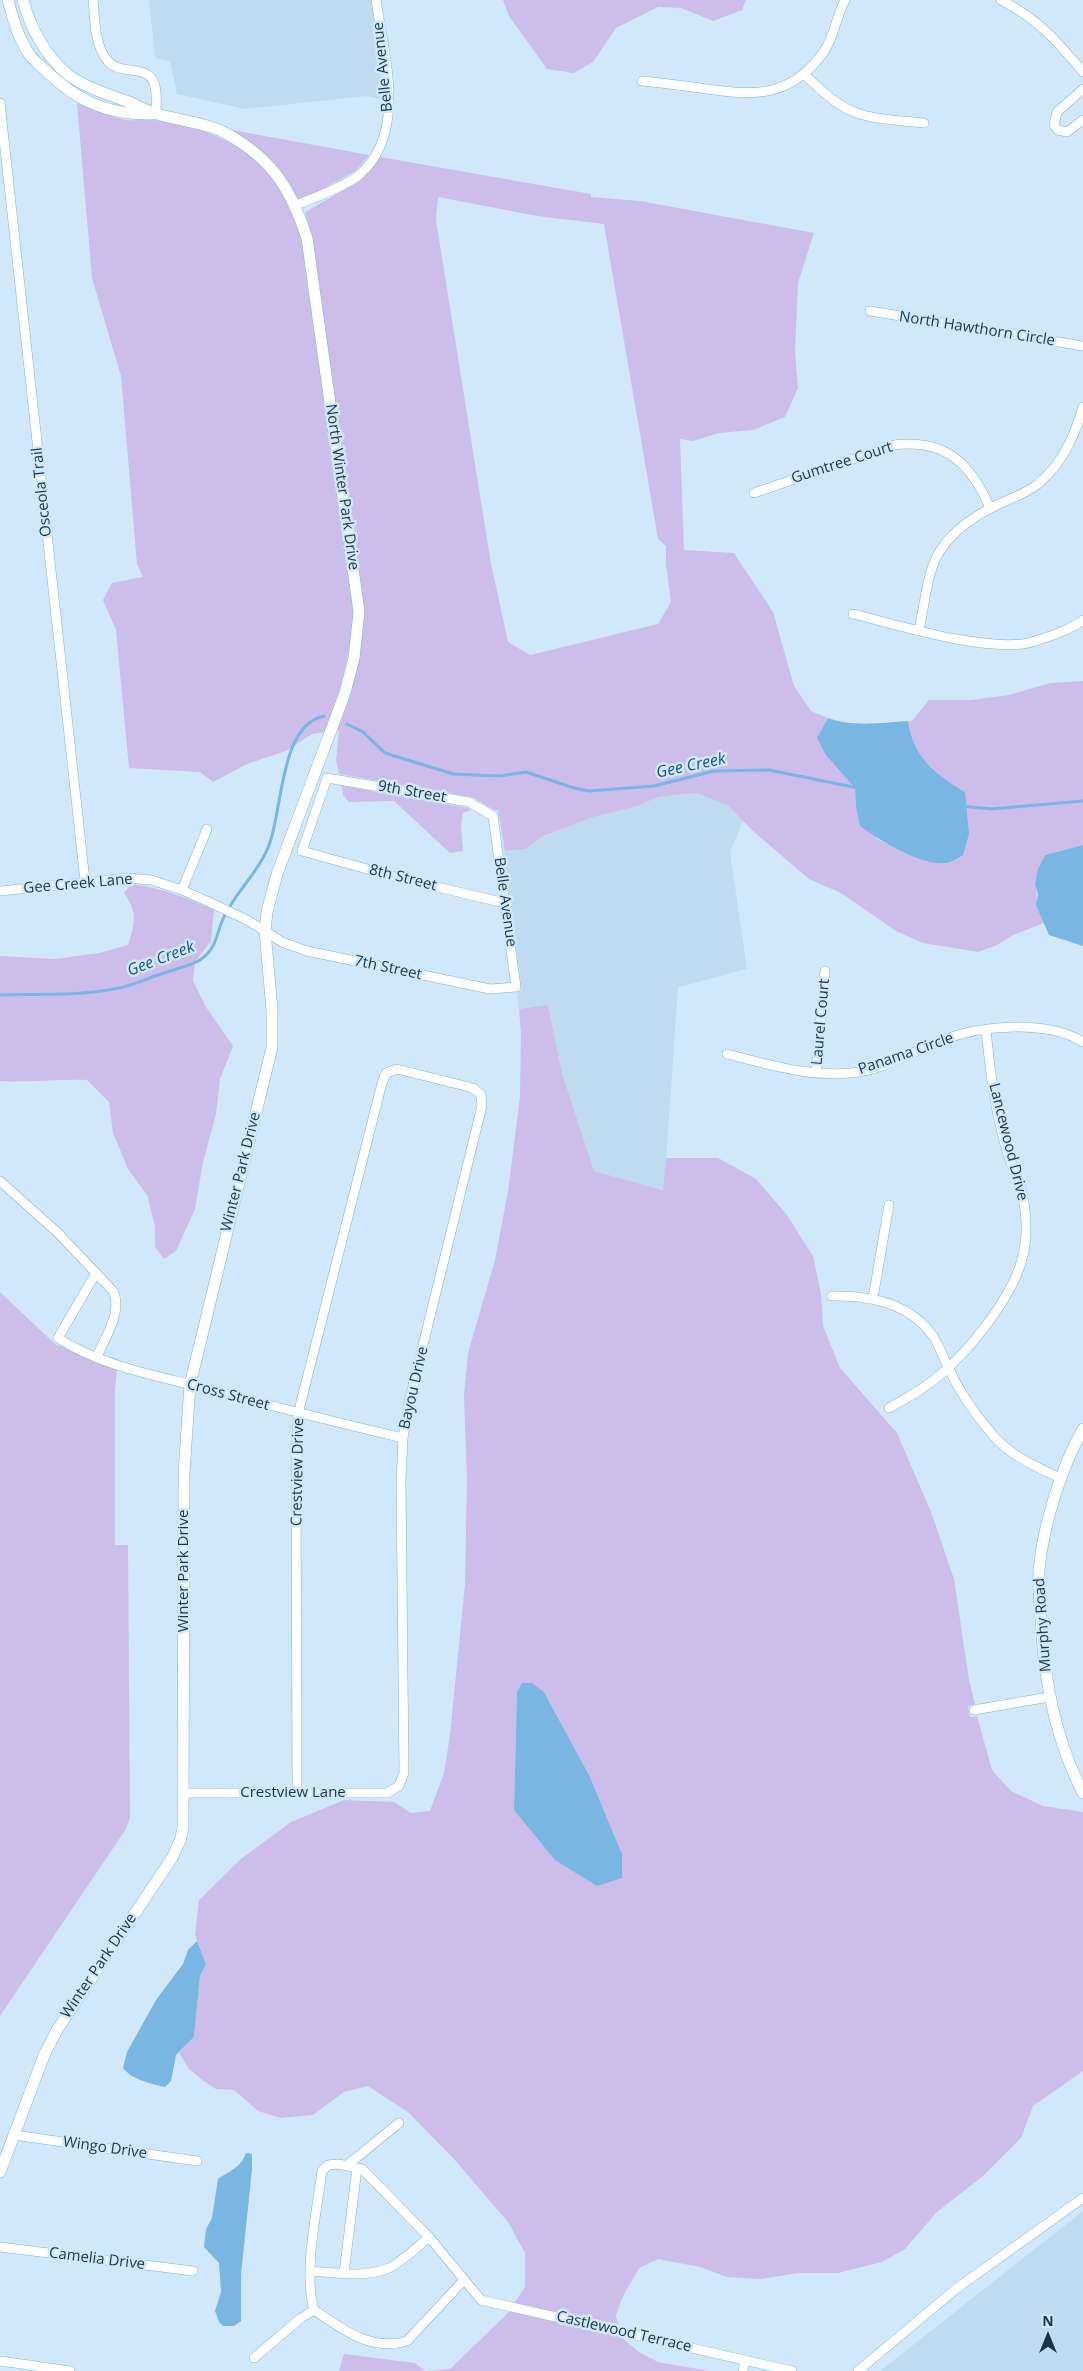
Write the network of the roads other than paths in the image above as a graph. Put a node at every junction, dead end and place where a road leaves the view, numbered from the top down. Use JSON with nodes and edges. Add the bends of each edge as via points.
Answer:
{"nodes":[{"id":1,"x":8,"y":0,"type":"edge"},
{"id":2,"x":24,"y":0,"type":"edge"},
{"id":3,"x":93,"y":0,"type":"edge"},
{"id":4,"x":376,"y":0,"type":"edge"},
{"id":5,"x":844,"y":0,"type":"edge"},
{"id":6,"x":1001,"y":0,"type":"edge"},
{"id":7,"x":1083,"y":72,"type":"edge"},
{"id":8,"x":805,"y":75,"type":"junction"},
{"id":9,"x":642,"y":81,"type":"dead end"},
{"id":10,"x":1083,"y":89,"type":"edge"},
{"id":11,"x":0,"y":103,"type":"edge"},
{"id":12,"x":156,"y":114,"type":"junction"},
{"id":13,"x":1083,"y":120,"type":"edge"},
{"id":14,"x":924,"y":123,"type":"dead end"},
{"id":15,"x":296,"y":205,"type":"junction"},
{"id":16,"x":870,"y":311,"type":"dead end"},
{"id":17,"x":1083,"y":346,"type":"edge"},
{"id":18,"x":1083,"y":406,"type":"edge"},
{"id":19,"x":754,"y":493,"type":"dead end"},
{"id":20,"x":990,"y":508,"type":"junction"},
{"id":21,"x":853,"y":614,"type":"dead end"},
{"id":22,"x":1083,"y":620,"type":"edge"},
{"id":23,"x":919,"y":630,"type":"junction"},
{"id":24,"x":493,"y":816,"type":"joint"},
{"id":25,"x":207,"y":828,"type":"dead end"},
{"id":26,"x":302,"y":852,"type":"joint"},
{"id":27,"x":85,"y":881,"type":"junction"},
{"id":28,"x":182,"y":890,"type":"junction"},
{"id":29,"x":0,"y":891,"type":"edge"},
{"id":30,"x":505,"y":903,"type":"junction"},
{"id":31,"x":265,"y":931,"type":"junction"},
{"id":32,"x":825,"y":971,"type":"dead end"},
{"id":33,"x":516,"y":987,"type":"joint"},
{"id":34,"x":986,"y":1030,"type":"junction"},
{"id":35,"x":1083,"y":1042,"type":"edge"},
{"id":36,"x":727,"y":1054,"type":"dead end"},
{"id":37,"x":386,"y":1073,"type":"joint"},
{"id":38,"x":816,"y":1073,"type":"junction"},
{"id":39,"x":0,"y":1181,"type":"edge"},
{"id":40,"x":889,"y":1205,"type":"dead end"},
{"id":41,"x":96,"y":1273,"type":"junction"},
{"id":42,"x":832,"y":1296,"type":"dead end"},
{"id":43,"x":873,"y":1298,"type":"junction"},
{"id":44,"x":97,"y":1356,"type":"junction"},
{"id":45,"x":949,"y":1369,"type":"junction"},
{"id":46,"x":190,"y":1385,"type":"junction"},
{"id":47,"x":889,"y":1408,"type":"dead end"},
{"id":48,"x":298,"y":1414,"type":"junction"},
{"id":49,"x":1083,"y":1429,"type":"edge"},
{"id":50,"x":403,"y":1438,"type":"junction"},
{"id":51,"x":1062,"y":1479,"type":"junction"},
{"id":52,"x":1049,"y":1697,"type":"junction"},
{"id":53,"x":974,"y":1710,"type":"dead end"},
{"id":54,"x":399,"y":1786,"type":"joint"},
{"id":55,"x":297,"y":1792,"type":"junction"},
{"id":56,"x":184,"y":1793,"type":"junction"},
{"id":57,"x":1083,"y":1793,"type":"edge"},
{"id":58,"x":399,"y":2123,"type":"dead end"},
{"id":59,"x":14,"y":2135,"type":"junction"},
{"id":60,"x":197,"y":2161,"type":"dead end"},
{"id":61,"x":346,"y":2166,"type":"junction"},
{"id":62,"x":357,"y":2168,"type":"junction"},
{"id":63,"x":0,"y":2172,"type":"edge"},
{"id":64,"x":1083,"y":2198,"type":"edge"},
{"id":65,"x":429,"y":2237,"type":"junction"},
{"id":66,"x":0,"y":2247,"type":"edge"},
{"id":67,"x":311,"y":2270,"type":"junction"},
{"id":68,"x":193,"y":2271,"type":"dead end"},
{"id":69,"x":344,"y":2273,"type":"junction"},
{"id":70,"x":464,"y":2280,"type":"junction"},
{"id":71,"x":314,"y":2310,"type":"junction"},
{"id":72,"x":254,"y":2358,"type":"dead end"},
{"id":73,"x":745,"y":2360,"type":"junction"},
{"id":74,"x":0,"y":2361,"type":"edge"},
{"id":75,"x":70,"y":2371,"type":"edge"},
{"id":76,"x":743,"y":2371,"type":"edge"},
{"id":77,"x":792,"y":2371,"type":"edge"},
{"id":78,"x":858,"y":2371,"type":"edge"}],
"edges":[{"from":1,"to":12,"type":"street","name":"North Winter Park Drive","via":[[14,25],[29,55],[62,86],[93,104],[128,115]]},
{"from":2,"to":12,"type":"street","name":"North Winter Park Drive","via":[[28,20],[43,46],[68,74],[107,95]]},
{"from":3,"to":12,"type":"street","via":[[99,44],[108,62],[116,68],[143,73],[152,79]]},
{"from":4,"to":15,"type":"street","name":"Belle Avenue","via":[[390,104],[388,128],[375,156],[358,176]]},
{"from":5,"to":8,"type":"street","via":[[825,52]]},
{"from":6,"to":7,"type":"street","via":[[1049,32]]},
{"from":8,"to":9,"type":"street","via":[[779,89],[750,94]]},
{"from":8,"to":14,"type":"street","via":[[826,96],[849,111],[867,118]]},
{"from":10,"to":13,"type":"street","via":[[1056,112],[1054,125],[1058,130],[1067,132]]},
{"from":11,"to":27,"type":"street","name":"Osceola Trail"},
{"from":12,"to":15,"type":"street","name":"North Winter Park Drive","via":[[228,134],[260,156],[285,184]]},
{"from":15,"to":31,"type":"street","name":"North Winter Park Drive","via":[[307,238],[359,612],[354,658],[345,693],[277,874]]},
{"from":16,"to":17,"type":"street","name":"North Hawthorn Circle"},
{"from":18,"to":20,"type":"street","via":[[1068,451],[1049,474],[1018,496]]},
{"from":19,"to":20,"type":"street","name":"Gumtree Court","via":[[894,445],[911,443],[932,445],[947,452],[973,476]]},
{"from":20,"to":23,"type":"street","via":[[956,532],[937,556]]},
{"from":21,"to":23,"type":"street"},
{"from":22,"to":23,"type":"street","via":[[1078,625],[1024,644],[981,643]]},
{"from":24,"to":26,"type":"street","name":"9th Street","via":[[469,802],[328,778]]},
{"from":24,"to":30,"type":"street","name":"Belle Avenue"},
{"from":25,"to":28,"type":"street"},
{"from":26,"to":30,"type":"street","name":"8th Street"},
{"from":27,"to":28,"type":"street","name":"Gee Creek Lane","via":[[151,880]]},
{"from":27,"to":29,"type":"street","name":"Gee Creek Lane"},
{"from":28,"to":31,"type":"street","name":"Gee Creek Lane"},
{"from":30,"to":33,"type":"street","name":"Belle Avenue"},
{"from":31,"to":33,"type":"street","name":"7th Street","via":[[282,942],[307,951],[490,989]]},
{"from":31,"to":46,"type":"street","name":"Winter Park Drive","via":[[272,1047]]},
{"from":32,"to":38,"type":"street","name":"Laurel Court"},
{"from":34,"to":35,"type":"street","name":"Panama Circle","via":[[1016,1027],[1056,1030]]},
{"from":34,"to":38,"type":"street","name":"Panama Circle","via":[[946,1039],[887,1064],[851,1073]]},
{"from":34,"to":45,"type":"street","name":"Lancewood Drive","via":[[999,1120],[1020,1184],[1025,1212],[1024,1259],[998,1310]]},
{"from":36,"to":38,"type":"street","name":"Panama Circle"},
{"from":37,"to":48,"type":"street","name":"Crestview Drive"},
{"from":37,"to":50,"type":"street","name":"Bayou Drive","via":[[397,1070],[473,1088],[481,1095],[482,1106],[408,1406]]},
{"from":39,"to":41,"type":"street","via":[[58,1233]]},
{"from":40,"to":43,"type":"street"},
{"from":41,"to":44,"type":"street","via":[[116,1298],[116,1311]]},
{"from":41,"to":44,"type":"street","name":"Cross Street","via":[[58,1338],[76,1350]]},
{"from":42,"to":43,"type":"street"},
{"from":43,"to":45,"type":"street","via":[[916,1317],[934,1337]]},
{"from":44,"to":46,"type":"street","name":"Cross Street"},
{"from":45,"to":47,"type":"street","name":"Lancewood Drive","via":[[918,1393]]},
{"from":45,"to":51,"type":"street","via":[[993,1436],[1021,1459]]},
{"from":46,"to":48,"type":"street","name":"Cross Street"},
{"from":46,"to":56,"type":"street","name":"Winter Park Drive","via":[[184,1473]]},
{"from":48,"to":50,"type":"street","name":"Cross Street"},
{"from":48,"to":55,"type":"street","name":"Crestview Drive"},
{"from":49,"to":51,"type":"street","name":"Murphy Road"},
{"from":50,"to":54,"type":"street","name":"Bayou Drive","via":[[404,1773]]},
{"from":51,"to":52,"type":"street","name":"Murphy Road","via":[[1044,1540],[1039,1570],[1042,1647]]},
{"from":52,"to":53,"type":"street"},
{"from":52,"to":57,"type":"street","name":"Murphy Road","via":[[1062,1745]]},
{"from":54,"to":55,"type":"street","name":"Crestview Lane","via":[[387,1793]]},
{"from":55,"to":56,"type":"street","name":"Crestview Lane"},
{"from":56,"to":59,"type":"street","name":"Winter Park Drive","via":[[183,1829],[172,1858],[56,2030]]},
{"from":58,"to":61,"type":"street"},
{"from":59,"to":60,"type":"street","name":"Wingo Drive"},
{"from":59,"to":63,"type":"street","name":"Winter Park Drive"},
{"from":61,"to":62,"type":"street","name":"Castlewood Terrace"},
{"from":61,"to":67,"type":"street","name":"Castlewood Terrace","via":[[328,2164],[322,2171]]},
{"from":62,"to":65,"type":"street","name":"Castlewood Terrace","via":[[362,2169]]},
{"from":62,"to":69,"type":"street"},
{"from":64,"to":78,"type":"street","via":[[957,2288]]},
{"from":65,"to":69,"type":"street","via":[[391,2267],[376,2272]]},
{"from":65,"to":70,"type":"street","name":"Castlewood Terrace"},
{"from":66,"to":68,"type":"street","name":"Camelia Drive"},
{"from":67,"to":69,"type":"street"},
{"from":67,"to":71,"type":"street","name":"Castlewood Terrace","via":[[310,2296]]},
{"from":70,"to":71,"type":"street","via":[[407,2341],[396,2345],[372,2343],[349,2334]]},
{"from":70,"to":73,"type":"street","name":"Castlewood Terrace","via":[[481,2300]]},
{"from":71,"to":72,"type":"street"},
{"from":73,"to":76,"type":"street"},
{"from":73,"to":77,"type":"street","name":"Castlewood Terrace"},
{"from":74,"to":75,"type":"street"}]}
